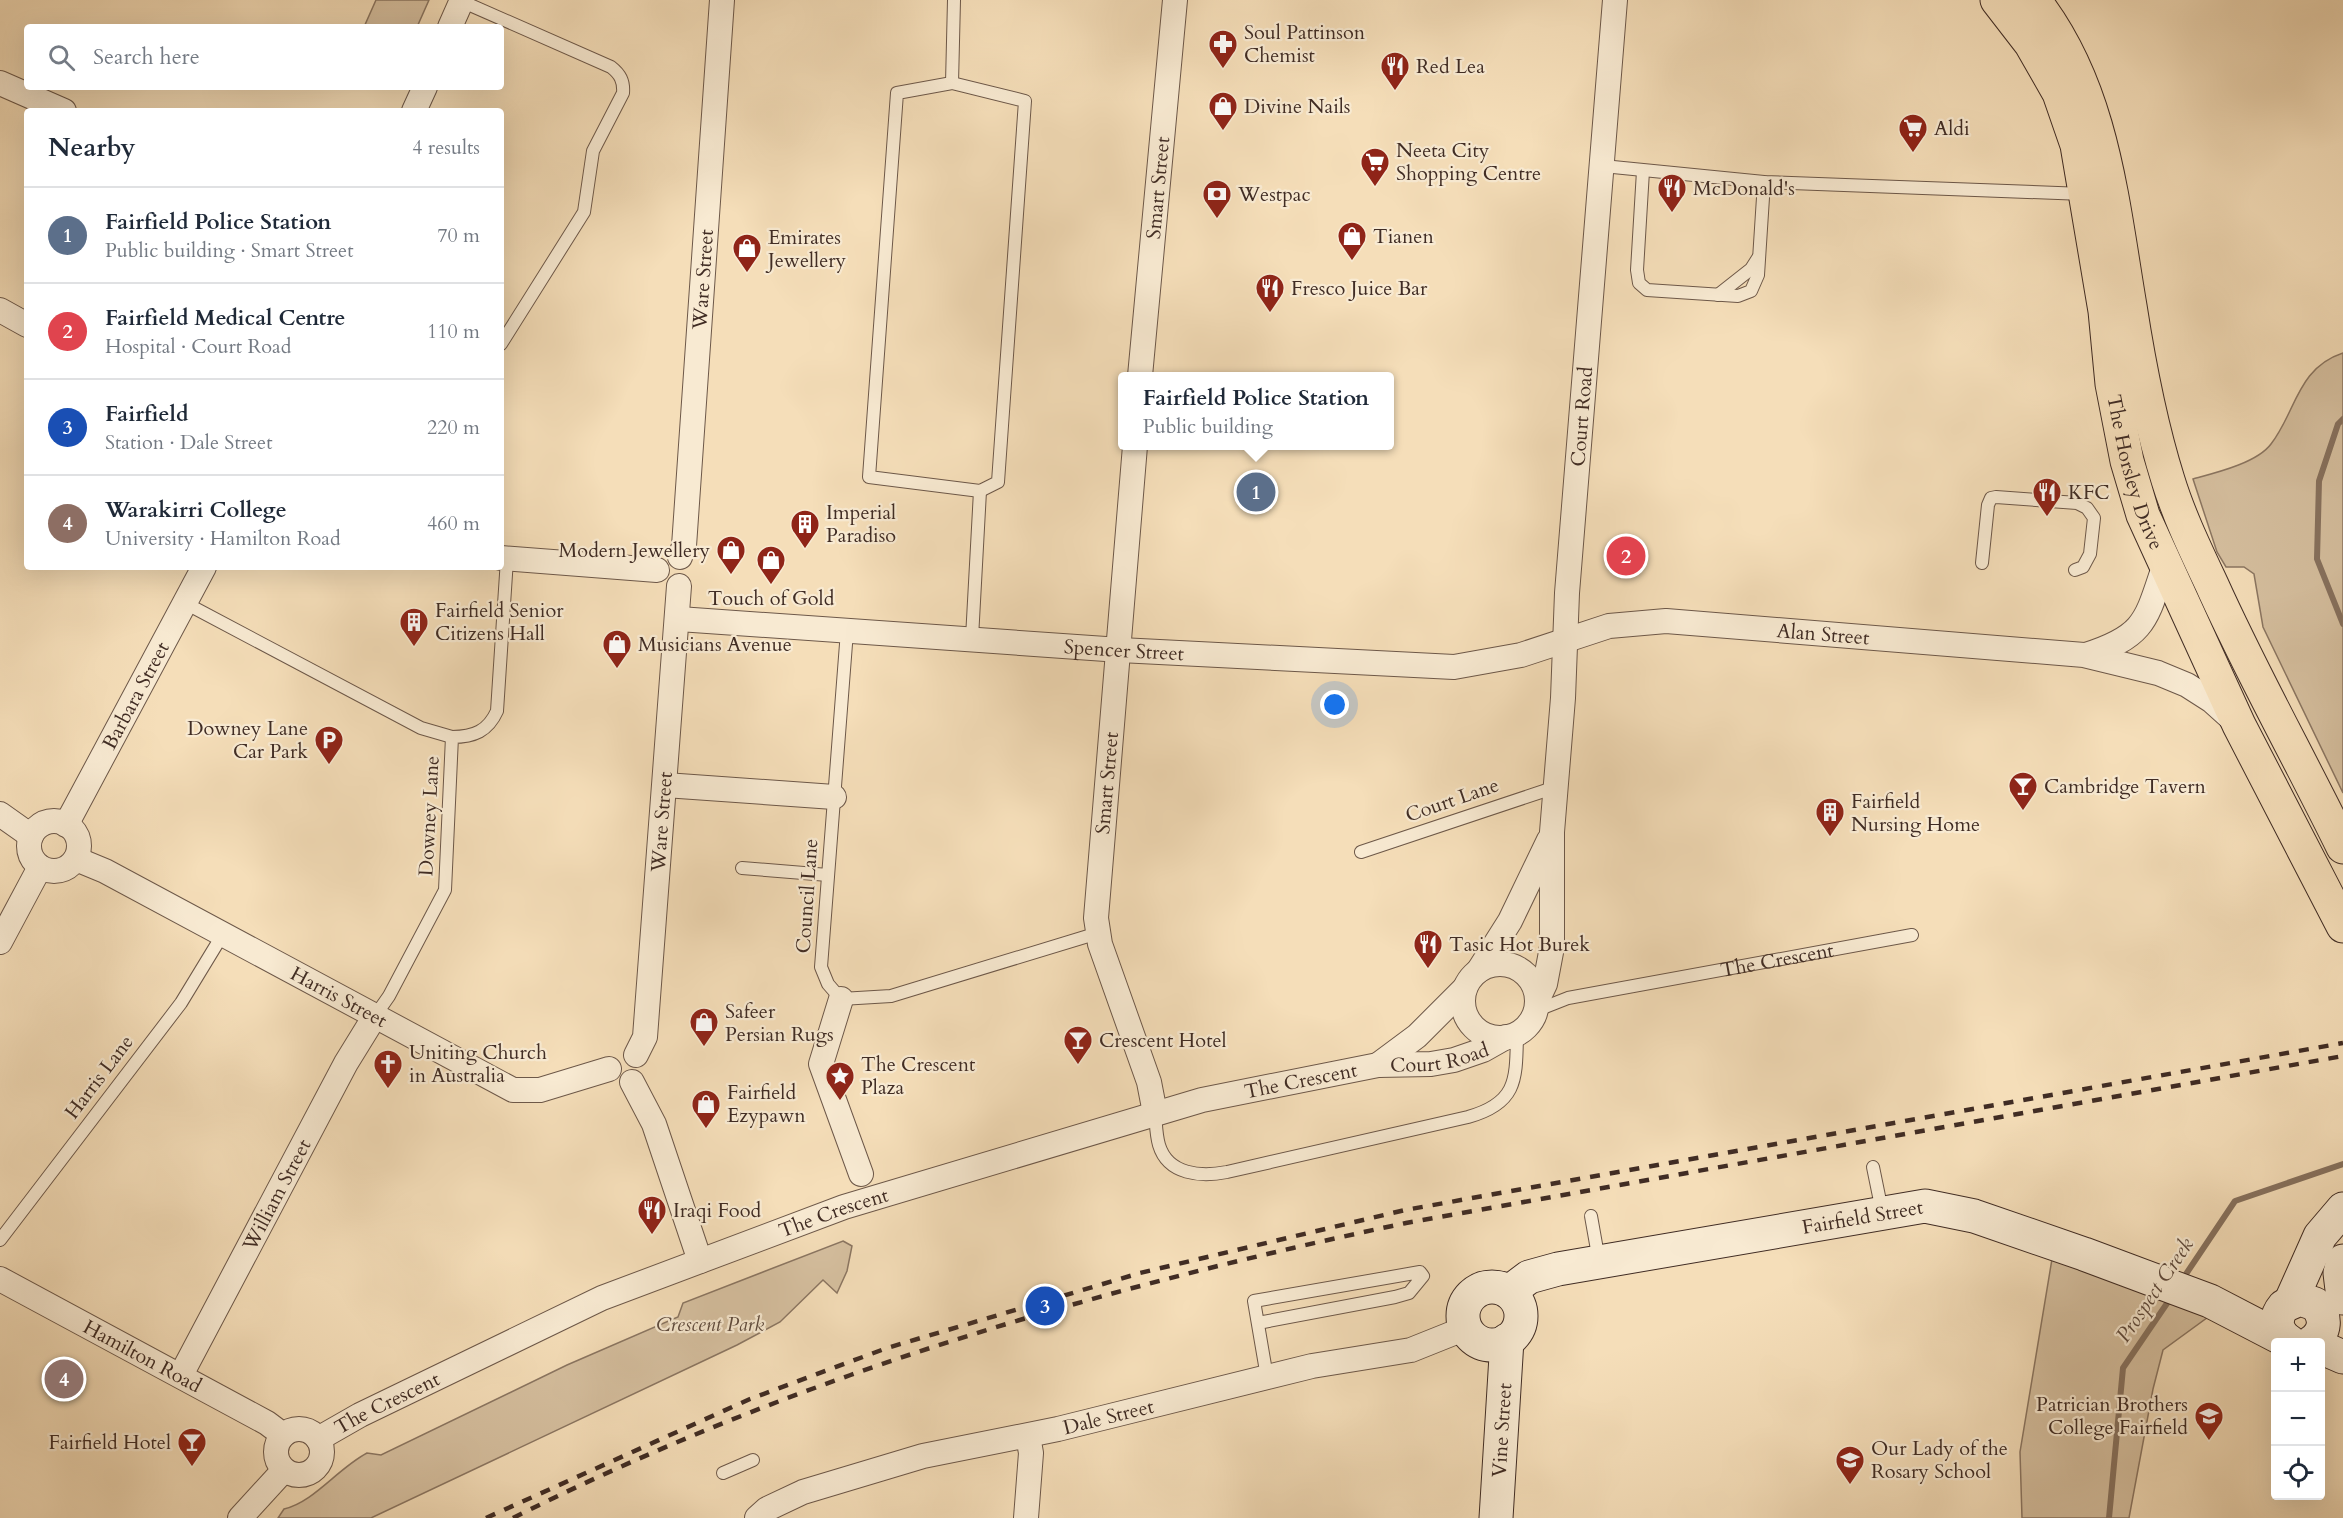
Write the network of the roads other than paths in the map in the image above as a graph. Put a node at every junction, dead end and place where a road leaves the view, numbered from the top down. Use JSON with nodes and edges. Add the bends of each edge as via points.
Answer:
{"nodes":[{"id":1,"x":722,"y":0,"type":"edge"},
{"id":2,"x":954,"y":0,"type":"edge"},
{"id":3,"x":1175,"y":0,"type":"edge"},
{"id":4,"x":1615,"y":0,"type":"edge"},
{"id":5,"x":1997,"y":0,"type":"edge"},
{"id":6,"x":2034,"y":0,"type":"edge"},
{"id":7,"x":461,"y":1,"type":"edge"},
{"id":8,"x":451,"y":24,"type":"edge"},
{"id":9,"x":0,"y":83,"type":"edge"},
{"id":10,"x":952,"y":83,"type":"junction"},
{"id":11,"x":423,"y":90,"type":"edge"},
{"id":12,"x":57,"y":108,"type":"edge"},
{"id":13,"x":415,"y":108,"type":"edge"},
{"id":14,"x":1603,"y":166,"type":"junction"},
{"id":15,"x":1643,"y":171,"type":"junction"},
{"id":16,"x":1764,"y":182,"type":"junction"},
{"id":17,"x":2087,"y":194,"type":"junction"},
{"id":18,"x":0,"y":310,"type":"edge"},
{"id":19,"x":24,"y":323,"type":"edge"},
{"id":20,"x":504,"y":339,"type":"edge"},
{"id":21,"x":1140,"y":372,"type":"edge"},
{"id":22,"x":1135,"y":450,"type":"edge"},
{"id":23,"x":980,"y":491,"type":"junction"},
{"id":24,"x":680,"y":557,"type":"junction"},
{"id":25,"x":504,"y":559,"type":"edge"},
{"id":26,"x":1982,"y":563,"type":"dead end"},
{"id":27,"x":2165,"y":564,"type":"junction"},
{"id":28,"x":202,"y":570,"type":"edge"},
{"id":29,"x":503,"y":570,"type":"edge"},
{"id":30,"x":657,"y":570,"type":"junction"},
{"id":31,"x":2075,"y":570,"type":"dead end"},
{"id":32,"x":680,"y":586,"type":"junction"},
{"id":33,"x":184,"y":603,"type":"junction"},
{"id":34,"x":679,"y":619,"type":"junction"},
{"id":35,"x":847,"y":631,"type":"junction"},
{"id":36,"x":972,"y":638,"type":"junction"},
{"id":37,"x":1565,"y":640,"type":"junction"},
{"id":38,"x":1120,"y":650,"type":"junction"},
{"id":39,"x":2084,"y":656,"type":"junction"},
{"id":40,"x":2239,"y":725,"type":"junction"},
{"id":41,"x":452,"y":737,"type":"junction"},
{"id":42,"x":665,"y":785,"type":"junction"},
{"id":43,"x":1556,"y":787,"type":"junction"},
{"id":44,"x":834,"y":797,"type":"junction"},
{"id":45,"x":0,"y":814,"type":"edge"},
{"id":46,"x":66,"y":825,"type":"junction"},
{"id":47,"x":1552,"y":832,"type":"junction"},
{"id":48,"x":31,"y":836,"type":"junction"},
{"id":49,"x":2343,"y":847,"type":"edge"},
{"id":50,"x":1361,"y":852,"type":"dead end"},
{"id":51,"x":76,"y":859,"type":"junction"},
{"id":52,"x":40,"y":867,"type":"junction"},
{"id":53,"x":742,"y":868,"type":"dead end"},
{"id":54,"x":828,"y":875,"type":"junction"},
{"id":55,"x":2343,"y":926,"type":"edge"},
{"id":56,"x":1098,"y":933,"type":"junction"},
{"id":57,"x":223,"y":934,"type":"junction"},
{"id":58,"x":1912,"y":935,"type":"dead end"},
{"id":59,"x":0,"y":942,"type":"edge"},
{"id":60,"x":1472,"y":979,"type":"junction"},
{"id":61,"x":841,"y":999,"type":"junction"},
{"id":62,"x":1536,"y":1006,"type":"junction"},
{"id":63,"x":375,"y":1016,"type":"junction"},
{"id":64,"x":1512,"y":1035,"type":"junction"},
{"id":65,"x":636,"y":1055,"type":"junction"},
{"id":66,"x":1378,"y":1065,"type":"junction"},
{"id":67,"x":609,"y":1069,"type":"junction"},
{"id":68,"x":633,"y":1083,"type":"junction"},
{"id":69,"x":1155,"y":1113,"type":"junction"},
{"id":70,"x":1873,"y":1167,"type":"dead end"},
{"id":71,"x":861,"y":1174,"type":"dead end"},
{"id":72,"x":2343,"y":1209,"type":"edge"},
{"id":73,"x":1882,"y":1211,"type":"junction"},
{"id":74,"x":1591,"y":1216,"type":"dead end"},
{"id":75,"x":2343,"y":1238,"type":"edge"},
{"id":76,"x":0,"y":1240,"type":"edge"},
{"id":77,"x":2343,"y":1260,"type":"edge"},
{"id":78,"x":700,"y":1261,"type":"junction"},
{"id":79,"x":1600,"y":1262,"type":"junction"},
{"id":80,"x":0,"y":1279,"type":"edge"},
{"id":81,"x":1509,"y":1292,"type":"junction"},
{"id":82,"x":2210,"y":1301,"type":"junction"},
{"id":83,"x":2289,"y":1302,"type":"junction"},
{"id":84,"x":1258,"y":1323,"type":"junction"},
{"id":85,"x":1466,"y":1328,"type":"junction"},
{"id":86,"x":2317,"y":1329,"type":"edge"},
{"id":87,"x":1507,"y":1340,"type":"junction"},
{"id":88,"x":2343,"y":1357,"type":"edge"},
{"id":89,"x":181,"y":1376,"type":"junction"},
{"id":90,"x":1267,"y":1377,"type":"junction"},
{"id":91,"x":283,"y":1435,"type":"junction"},
{"id":92,"x":1028,"y":1436,"type":"junction"},
{"id":93,"x":318,"y":1439,"type":"junction"},
{"id":94,"x":753,"y":1460,"type":"dead end"},
{"id":95,"x":284,"y":1470,"type":"junction"},
{"id":96,"x":723,"y":1473,"type":"dead end"},
{"id":97,"x":240,"y":1518,"type":"edge"},
{"id":98,"x":757,"y":1518,"type":"edge"},
{"id":99,"x":1026,"y":1518,"type":"edge"},
{"id":100,"x":1496,"y":1518,"type":"edge"}],
"edges":[{"from":1,"to":24,"type":"street","name":"Ware Street"},
{"from":2,"to":10,"type":"lane"},
{"from":3,"to":21,"type":"street","name":"Smart Street"},
{"from":4,"to":14,"type":"street","name":"Court Road"},
{"from":5,"to":17,"type":"main road","name":"The Horsley Drive","via":[[2031,44],[2059,93],[2077,145]]},
{"from":6,"to":49,"type":"main road","name":"The Horsley Drive","via":[[2072,63],[2103,149],[2140,365],[2168,481],[2225,615]]},
{"from":7,"to":8,"type":"street"},
{"from":7,"to":20,"type":"lane","via":[[611,67],[624,86],[593,151],[584,212]]},
{"from":9,"to":12,"type":"street"},
{"from":10,"to":23,"type":"lane","via":[[1025,101],[998,482]]},
{"from":10,"to":23,"type":"lane","via":[[897,93],[869,477]]},
{"from":11,"to":13,"type":"street"},
{"from":14,"to":15,"type":"lane"},
{"from":14,"to":37,"type":"street","name":"Court Road"},
{"from":15,"to":16,"type":"lane"},
{"from":15,"to":16,"type":"lane","via":[[1636,270],[1639,283],[1647,290],[1738,296],[1751,291],[1758,275]]},
{"from":16,"to":17,"type":"lane"},
{"from":17,"to":27,"type":"main road","name":"The Horsley Drive","via":[[2112,384],[2127,461],[2143,515]]},
{"from":18,"to":19,"type":"street"},
{"from":22,"to":38,"type":"street","name":"Smart Street"},
{"from":23,"to":36,"type":"lane"},
{"from":24,"to":30,"type":"street","via":[[667,557]]},
{"from":24,"to":32,"type":"street","via":[[689,570],[687,580]]},
{"from":25,"to":30,"type":"street"},
{"from":26,"to":31,"type":"lane","via":[[1991,498],[2077,503],[2094,518],[2090,554],[2083,567]]},
{"from":27,"to":39,"type":"street","name":"Alan Street","via":[[2140,626],[2127,639]]},
{"from":27,"to":40,"type":"main road","name":"The Horsley Drive"},
{"from":28,"to":33,"type":"street","name":"Barbara Street"},
{"from":29,"to":41,"type":"lane","name":"Downey Lane","via":[[497,711],[493,721],[480,732]]},
{"from":30,"to":32,"type":"street","via":[[666,585]]},
{"from":32,"to":34,"type":"street","name":"Ware Street"},
{"from":33,"to":41,"type":"lane","via":[[421,728]]},
{"from":33,"to":46,"type":"street","name":"Barbara Street"},
{"from":34,"to":35,"type":"street","name":"Spencer Street"},
{"from":34,"to":42,"type":"street","name":"Ware Street"},
{"from":35,"to":36,"type":"street","name":"Spencer Street"},
{"from":35,"to":44,"type":"lane","name":"Council Lane"},
{"from":36,"to":38,"type":"street","name":"Spencer Street"},
{"from":37,"to":38,"type":"street","name":"Spencer Street","via":[[1493,662],[1454,667]]},
{"from":37,"to":39,"type":"street","name":"Alan Street","via":[[1627,622],[1666,621]]},
{"from":37,"to":43,"type":"street","name":"Court Road"},
{"from":38,"to":56,"type":"street","name":"Smart Street","via":[[1097,887]]},
{"from":39,"to":40,"type":"street","name":"Alan Street","via":[[2158,673],[2187,685]]},
{"from":40,"to":55,"type":"main road","name":"The Horsley Drive"},
{"from":41,"to":63,"type":"lane","name":"Downey Lane","via":[[445,890],[390,996]]},
{"from":42,"to":44,"type":"street"},
{"from":42,"to":65,"type":"street","name":"Ware Street","via":[[645,1037]]},
{"from":43,"to":47,"type":"street","name":"Court Road"},
{"from":43,"to":50,"type":"lane","name":"Court Lane"},
{"from":44,"to":54,"type":"lane","name":"Council Lane"},
{"from":45,"to":48,"type":"street"},
{"from":46,"to":48,"type":"street","via":[[52,821]]},
{"from":46,"to":51,"type":"street","via":[[79,842]]},
{"from":47,"to":60,"type":"street","name":"Court Road","via":[[1524,895]]},
{"from":47,"to":62,"type":"street","name":"Court Road","via":[[1552,947]]},
{"from":48,"to":52,"type":"street","via":[[30,853]]},
{"from":51,"to":52,"type":"street","via":[[63,870],[54,872]]},
{"from":51,"to":57,"type":"street","name":"Harris Street"},
{"from":52,"to":59,"type":"street"},
{"from":53,"to":54,"type":"lane"},
{"from":54,"to":61,"type":"lane","name":"Council Lane","via":[[821,967],[828,984]]},
{"from":56,"to":61,"type":"lane","via":[[891,996]]},
{"from":56,"to":69,"type":"street","name":"Smart Street","via":[[1149,1082]]},
{"from":57,"to":63,"type":"street","name":"Harris Street"},
{"from":57,"to":76,"type":"lane","name":"Harris Lane","via":[[181,1003]]},
{"from":58,"to":62,"type":"lane","name":"The Crescent"},
{"from":60,"to":62,"type":"street","via":[[1501,964],[1522,972],[1535,990]]},
{"from":60,"to":64,"type":"street","via":[[1464,1010],[1468,1020],[1485,1035]]},
{"from":60,"to":66,"type":"street","name":"Court Road","via":[[1417,1036]]},
{"from":61,"to":71,"type":"street","via":[[821,1064]]},
{"from":62,"to":64,"type":"street","via":[[1532,1020]]},
{"from":63,"to":67,"type":"street","name":"Harris Street","via":[[520,1092],[540,1090]]},
{"from":63,"to":89,"type":"street","name":"William Street","via":[[346,1063]]},
{"from":64,"to":66,"type":"street","name":"Court Road","via":[[1454,1060]]},
{"from":64,"to":69,"type":"lane","via":[[1514,1084],[1493,1107],[1468,1117],[1227,1172],[1193,1174],[1171,1163],[1159,1145]]},
{"from":65,"to":67,"type":"street","via":[[622,1052],[611,1061]]},
{"from":65,"to":68,"type":"street","via":[[642,1070]]},
{"from":66,"to":69,"type":"street","name":"The Crescent"},
{"from":67,"to":68,"type":"street","via":[[615,1080]]},
{"from":68,"to":78,"type":"street","via":[[654,1124]]},
{"from":69,"to":78,"type":"street","name":"The Crescent","via":[[861,1202]]},
{"from":70,"to":73,"type":"lane"},
{"from":72,"to":83,"type":"main road","via":[[2320,1236]]},
{"from":73,"to":79,"type":"main road","name":"Fairfield Street"},
{"from":73,"to":82,"type":"main road","name":"Fairfield Street","via":[[1943,1208]]},
{"from":74,"to":79,"type":"lane"},
{"from":75,"to":86,"type":"main road","via":[[2325,1277]]},
{"from":77,"to":86,"type":"main road"},
{"from":78,"to":93,"type":"street","name":"The Crescent","via":[[602,1298],[519,1336]]},
{"from":79,"to":81,"type":"main road","name":"Fairfield Street","via":[[1529,1276]]},
{"from":80,"to":89,"type":"street","name":"Hamilton Road"},
{"from":81,"to":85,"type":"main road","via":[[1491,1286],[1473,1293],[1463,1309]]},
{"from":81,"to":87,"type":"main road","via":[[1521,1317]]},
{"from":82,"to":83,"type":"main road","name":"Fairfield Street","via":[[2246,1307]]},
{"from":82,"to":86,"type":"main road","name":"Fairfield Street"},
{"from":83,"to":86,"type":"main road","via":[[2280,1310],[2278,1329]]},
{"from":84,"to":84,"type":"lane","via":[[1254,1301],[1420,1272],[1423,1276],[1409,1293],[1395,1297]]},
{"from":84,"to":90,"type":"lane"},
{"from":85,"to":87,"type":"main road","via":[[1484,1344]]},
{"from":85,"to":90,"type":"street","name":"Dale Street","via":[[1411,1350]]},
{"from":86,"to":88,"type":"main road","name":"Fairfield Street"},
{"from":87,"to":100,"type":"main road","name":"Vine Street"},
{"from":89,"to":91,"type":"street","name":"Hamilton Road"},
{"from":90,"to":92,"type":"street","name":"Dale Street"},
{"from":91,"to":93,"type":"street","via":[[305,1430]]},
{"from":91,"to":95,"type":"street","via":[[276,1456]]},
{"from":92,"to":98,"type":"street","name":"Dale Street","via":[[923,1456],[826,1484],[783,1500]]},
{"from":92,"to":99,"type":"street","via":[[1031,1453]]},
{"from":93,"to":95,"type":"street","via":[[321,1459],[312,1471],[298,1475]]},
{"from":94,"to":96,"type":"lane"},
{"from":95,"to":97,"type":"street"}]}
